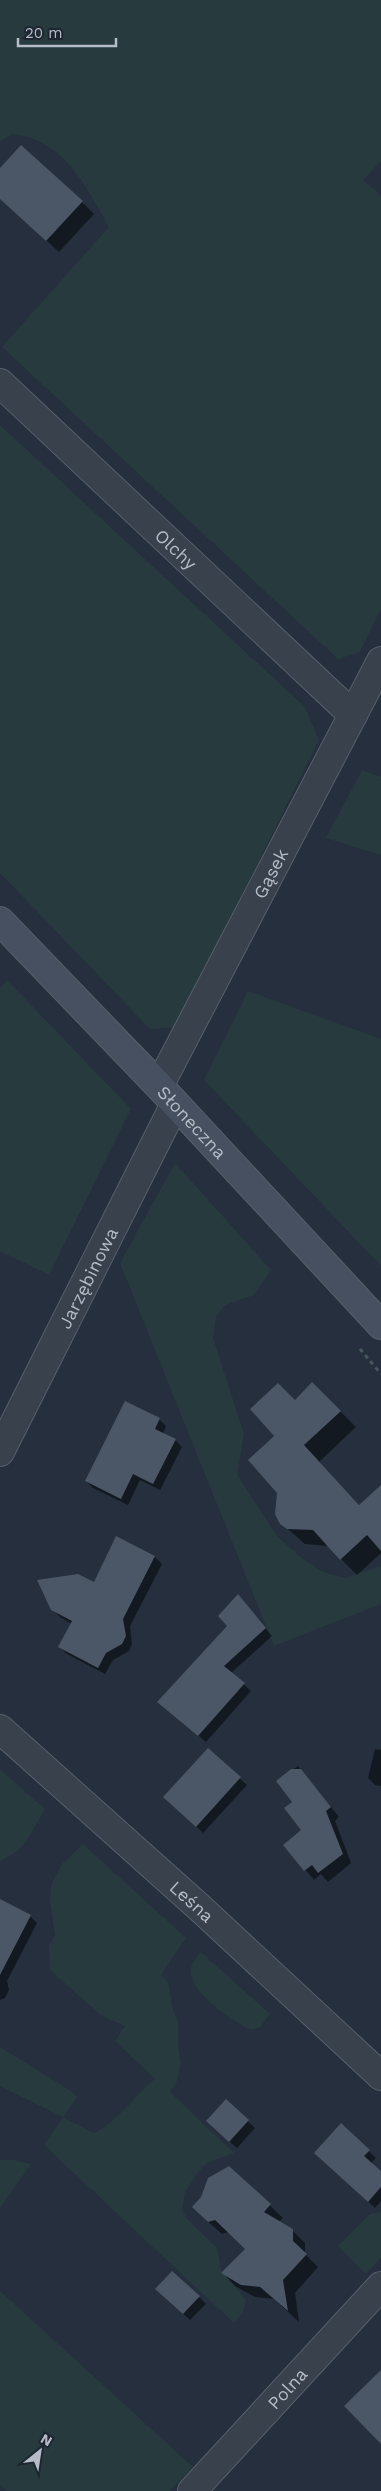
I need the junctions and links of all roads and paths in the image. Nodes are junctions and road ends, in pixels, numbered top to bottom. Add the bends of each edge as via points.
1 (0, 383) edge
2 (381, 660) edge
3 (352, 715) junction
4 (0, 921) edge
5 (167, 1095) junction
6 (381, 1325) edge
7 (0, 1452) edge
8 (0, 1729) edge
9 (381, 2076) edge
10 (381, 2286) edge
11 (192, 2491) edge

1 - 3 street, Olchy
2 - 3 street, Gąsek
3 - 5 street, Gąsek
4 - 5 main road, Słoneczna
5 - 6 main road, Słoneczna
5 - 7 street, Jarzębinowa
8 - 9 street, Leśna
10 - 11 street, Polna

